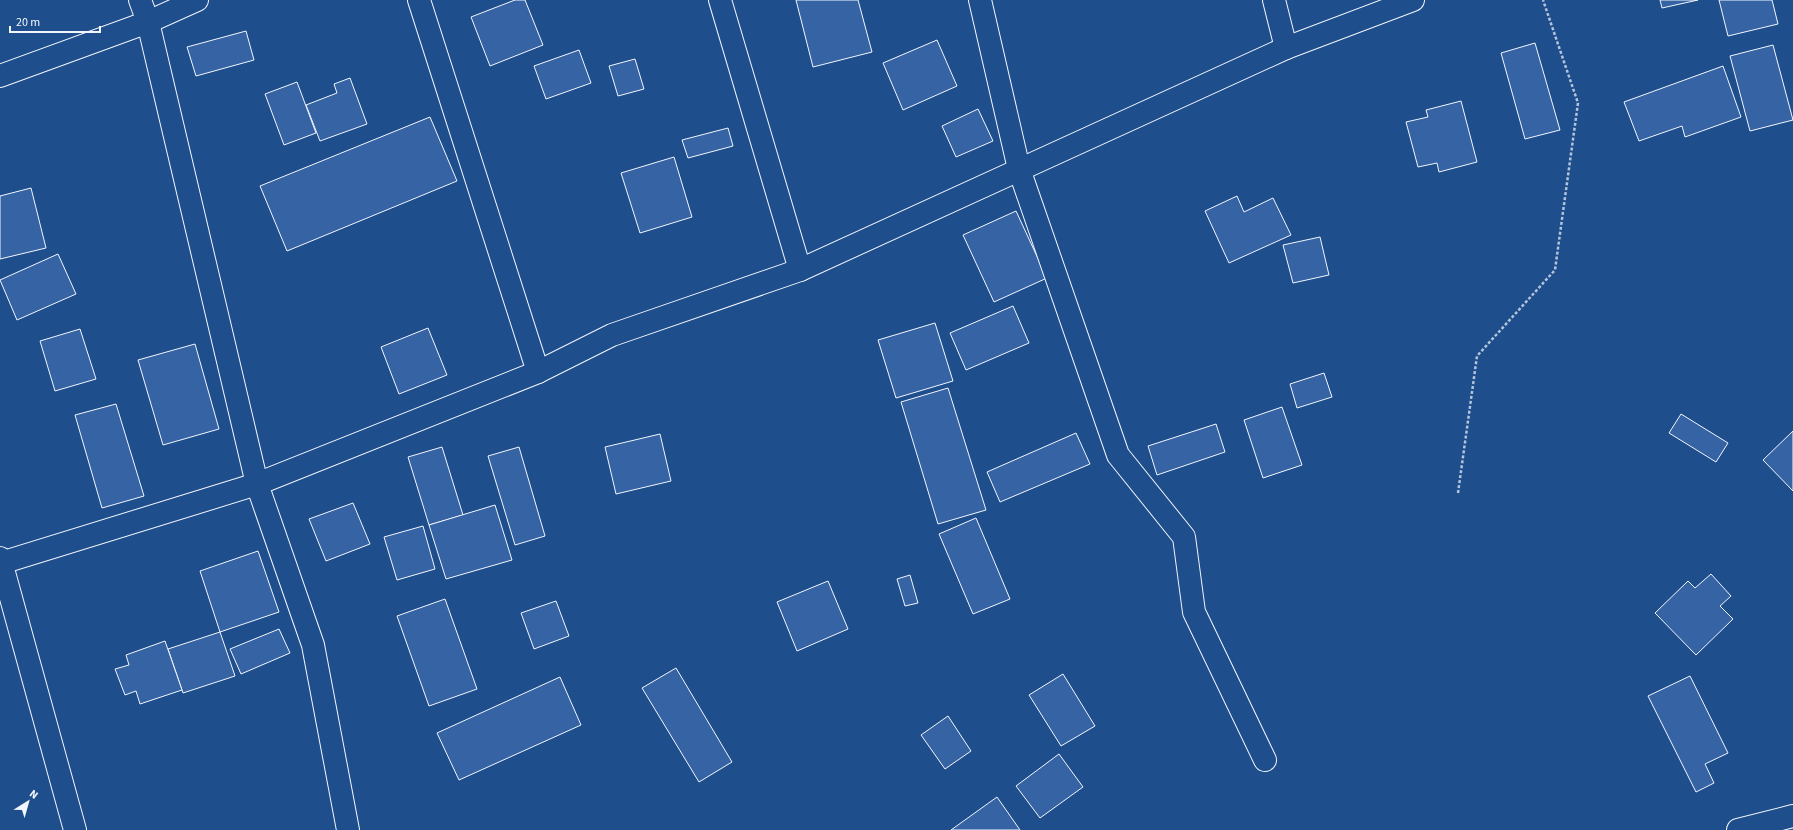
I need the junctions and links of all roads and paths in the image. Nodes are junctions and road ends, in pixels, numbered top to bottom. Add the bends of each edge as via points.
1 (140, 0) edge
2 (197, 0) edge
3 (419, 0) edge
4 (720, 0) edge
5 (980, 0) edge
6 (1274, 0) edge
7 (1413, 0) edge
8 (1543, 0) edge
9 (148, 22) junction
10 (1286, 48) junction
11 (0, 76) edge
12 (1019, 169) junction
13 (800, 270) junction
14 (538, 372) junction
15 (257, 484) junction
16 (1458, 493) dead end
17 (1, 560) edge
18 (1265, 760) dead end
19 (1793, 816) edge
20 (75, 830) edge
21 (348, 830) edge
22 (1738, 830) edge

1 - 9 street
2 - 9 street
3 - 14 street
4 - 13 street
5 - 12 street
6 - 10 street
7 - 10 street
8 - 16 path via 1578,103 1556,270 1477,356
9 - 11 street
9 - 15 street
10 - 12 street
12 - 13 street
12 - 18 street via 1118,455 1184,537 1194,612
13 - 14 street via 612,335
14 - 15 street
15 - 17 street
15 - 21 street via 313,645
17 - 20 street
19 - 22 street

